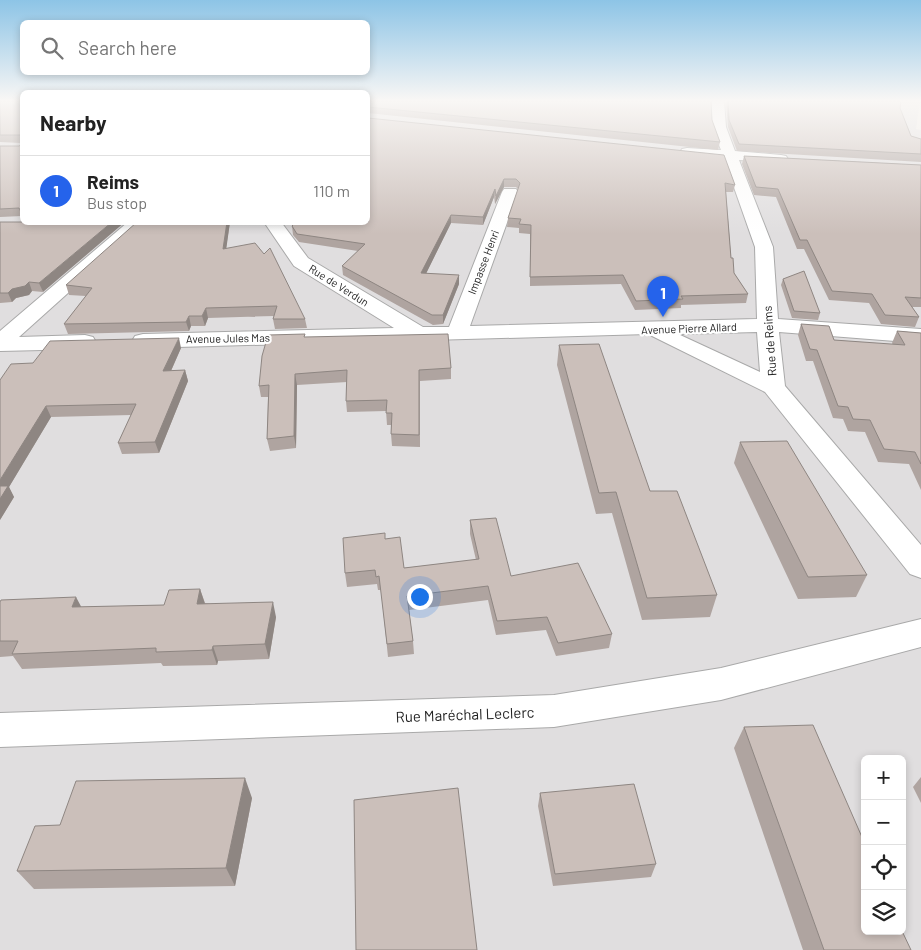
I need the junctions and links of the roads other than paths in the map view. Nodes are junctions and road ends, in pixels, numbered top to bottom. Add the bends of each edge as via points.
1 (727, 145) edge
2 (670, 150) edge
3 (732, 157) junction
4 (796, 160) edge
5 (510, 192) edge
6 (136, 225) edge
7 (274, 225) edge
8 (768, 325) junction
9 (651, 329) junction
10 (457, 332) junction
11 (419, 334) junction
12 (921, 336) edge
13 (0, 343) edge
14 (773, 387) junction
15 (921, 566) edge
16 (921, 634) edge
17 (0, 730) edge

1 - 3 street, Rue de Reims
2 - 3 street
3 - 4 street
3 - 8 street, Rue de Reims via 764,247
5 - 10 street, Impasse Henri
6 - 13 street
7 - 11 street, Rue de Verdun via 301,262
8 - 9 street, Avenue Pierre Allard
8 - 12 street, Avenue Pierre Allard
8 - 14 street, Rue de Reims
9 - 10 street, Avenue Pierre Allard
9 - 14 street
10 - 11 street, Avenue Jules Mas
11 - 13 street, Avenue Jules Mas
14 - 15 street, Rue de Reims
16 - 17 street, Rue Maréchal Leclerc via 721,684 554,711

